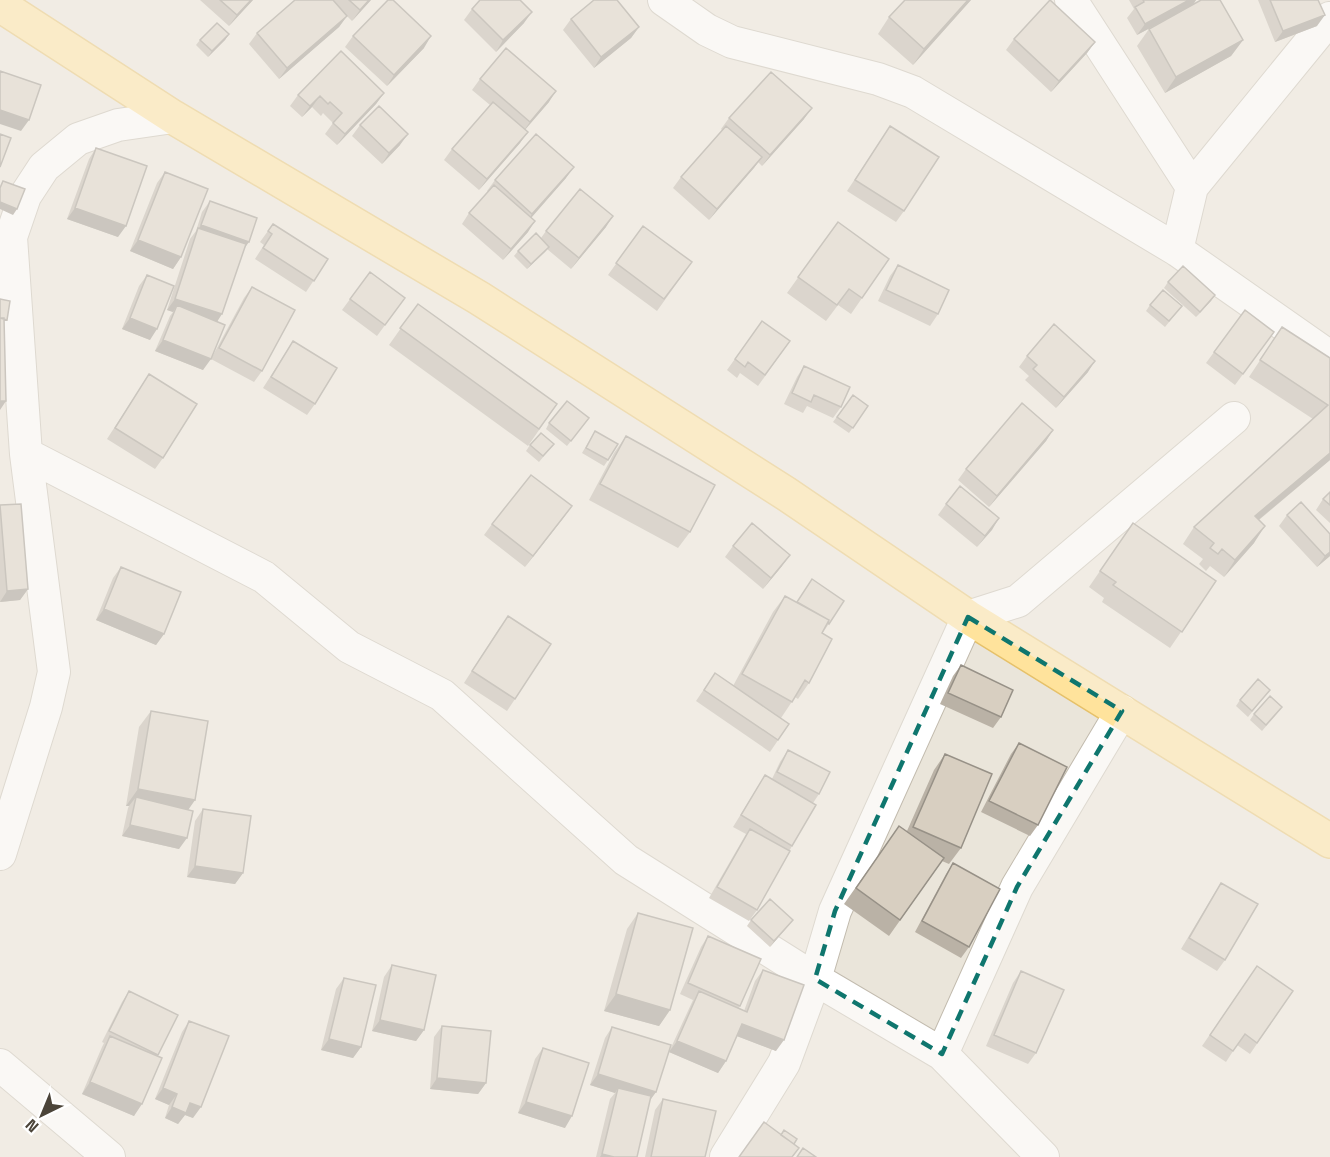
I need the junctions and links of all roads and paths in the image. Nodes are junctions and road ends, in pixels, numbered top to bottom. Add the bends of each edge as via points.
1 (664, 0) edge
2 (1071, 0) edge
3 (0, 5) edge
4 (1330, 18) edge
5 (173, 117) junction
6 (1192, 187) junction
7 (1177, 250) junction
8 (1330, 357) edge
9 (1234, 418) dead end
10 (26, 454) junction
11 (968, 617) junction
12 (1122, 711) junction
13 (1330, 841) edge
14 (0, 854) edge
15 (815, 980) junction
16 (942, 1054) junction
17 (0, 1065) edge
18 (109, 1157) edge
19 (726, 1157) edge
20 (1043, 1157) edge

1 - 7 street via 732,42 878,78 913,92
2 - 6 street
3 - 5 main road
4 - 6 street
5 - 10 street via 118,125 78,139 44,167 25,196 11,237
5 - 11 main road via 489,304 785,493
6 - 7 street
7 - 8 street
9 - 11 street via 1018,602
10 - 14 street via 54,672
10 - 15 street via 264,577 349,646 442,695 626,860
11 - 12 main road
11 - 15 street via 835,911
12 - 13 main road
12 - 16 street via 1017,887
15 - 16 street
15 - 19 street via 784,1063
16 - 20 street
17 - 18 street

